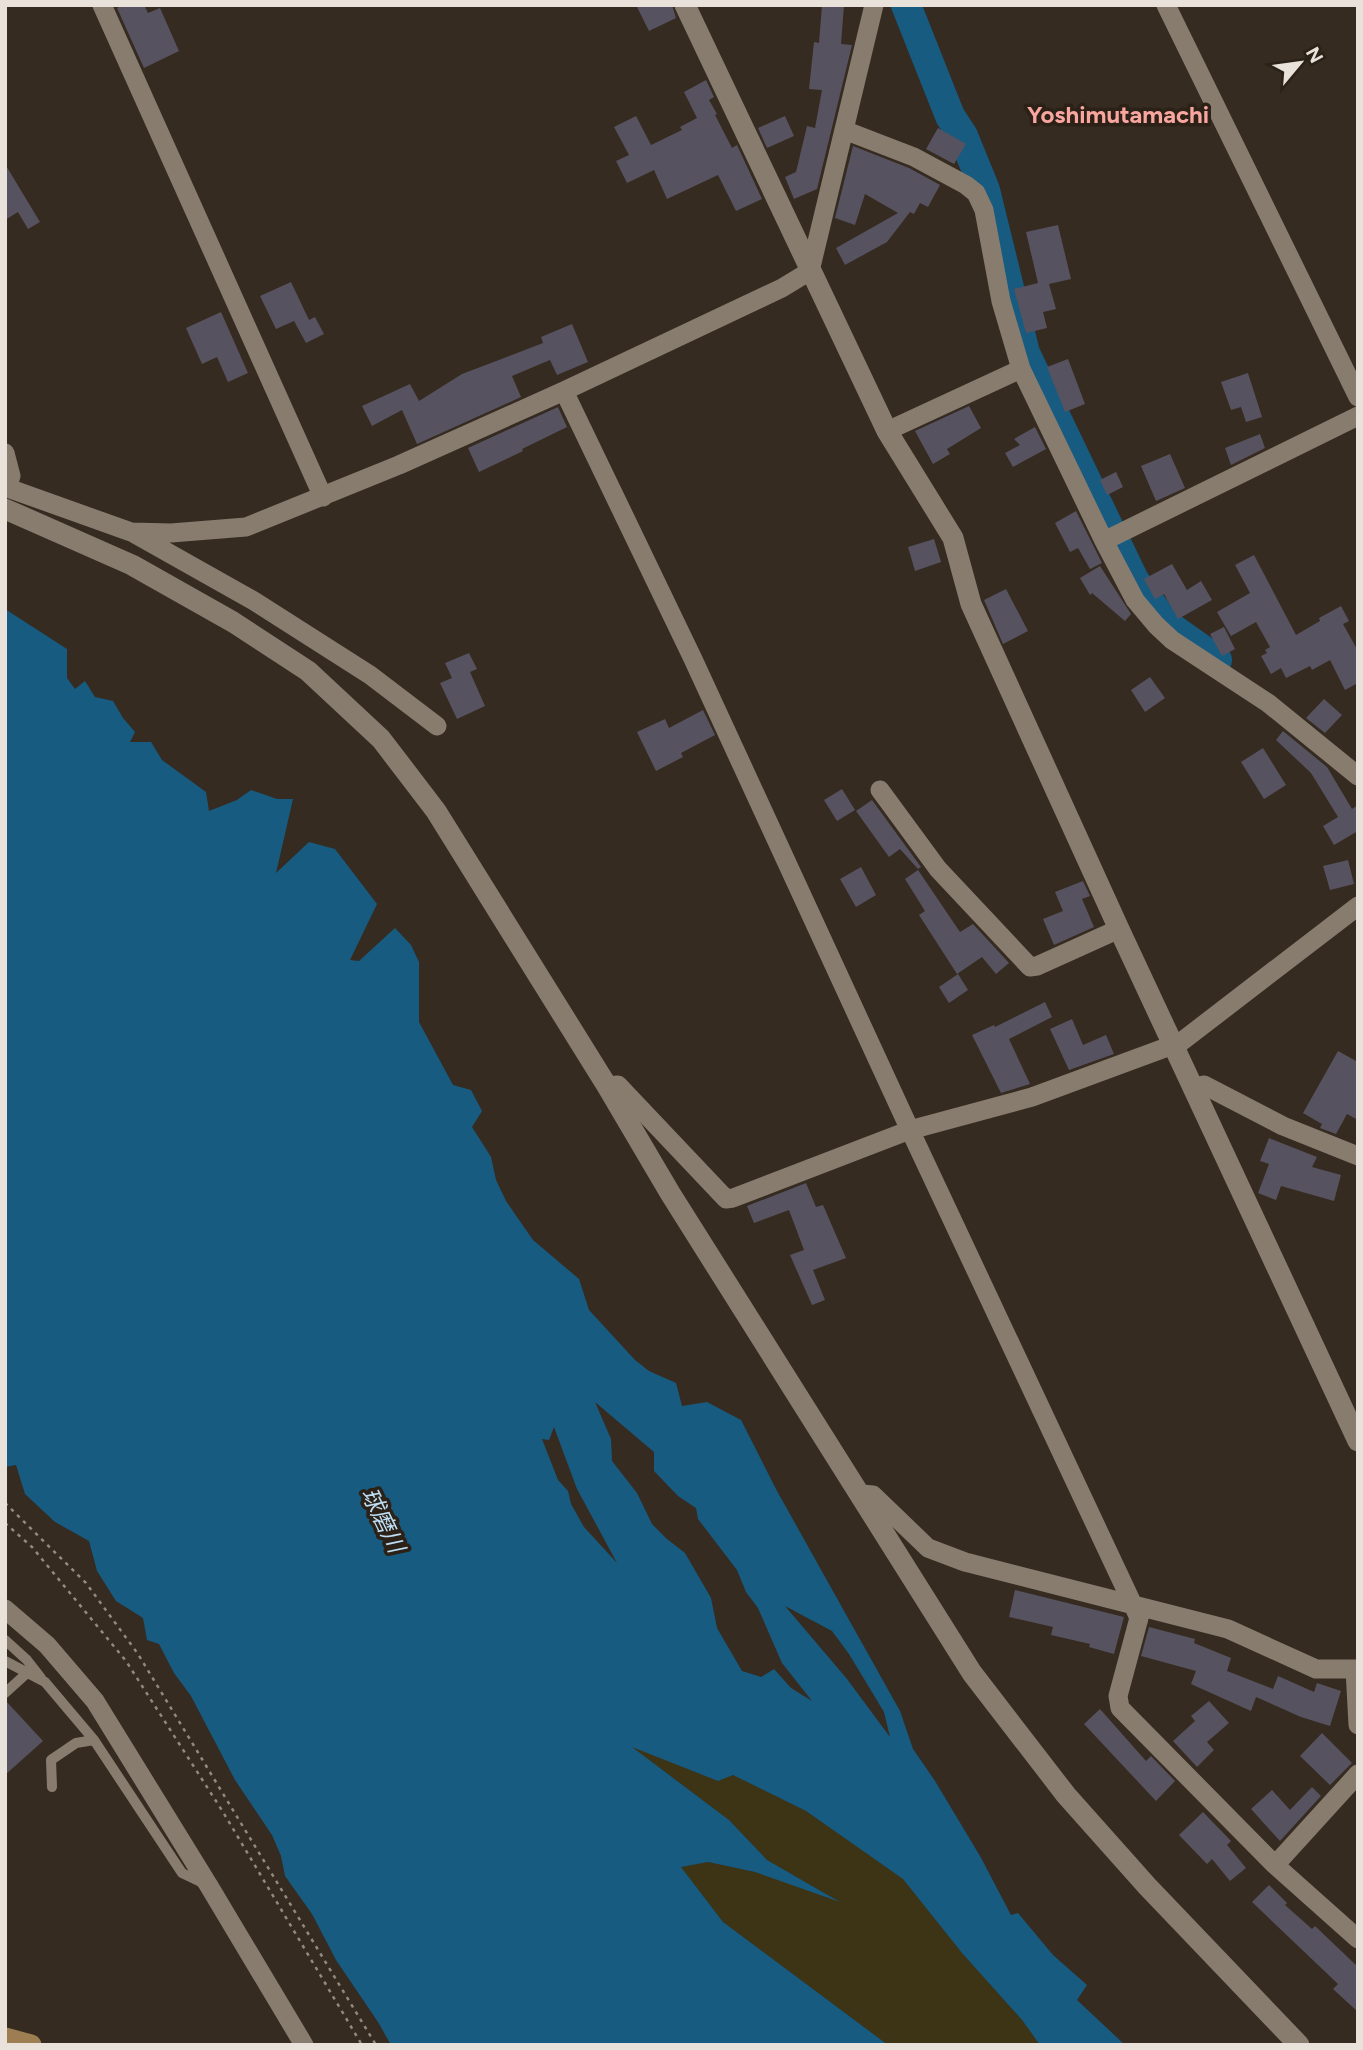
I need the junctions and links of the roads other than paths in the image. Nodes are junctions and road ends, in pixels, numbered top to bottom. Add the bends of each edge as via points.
1 (102, 5) edge
2 (685, 5) edge
3 (874, 5) edge
4 (1166, 5) edge
5 (844, 130) junction
6 (810, 271) junction
7 (1021, 369) junction
8 (564, 391) junction
9 (1358, 397) edge
10 (1358, 416) edge
11 (887, 431) junction
12 (5, 453) edge
13 (6, 487) edge
14 (323, 497) junction
15 (5, 509) edge
16 (131, 532) junction
17 (1104, 541) junction
18 (437, 726) dead end
19 (1358, 776) edge
20 (880, 790) dead end
21 (1358, 906) edge
22 (1119, 929) junction
23 (1173, 1044) junction
24 (607, 1086) junction
25 (1193, 1088) junction
26 (910, 1130) junction
27 (1358, 1156) edge
28 (1358, 1441) edge
29 (862, 1494) junction
30 (1134, 1607) junction
31 (5, 1609) edge
32 (5, 1640) edge
33 (5, 1661) edge
34 (1356, 1669) edge
35 (27, 1672) junction
36 (45, 1682) junction
37 (5, 1693) edge
38 (1358, 1725) edge
39 (94, 1740) junction
40 (1358, 1774) edge
41 (52, 1787) dead end
42 (1275, 1865) junction
43 (209, 1886) junction
44 (1358, 1939) edge
45 (5, 2038) edge
46 (31, 2045) edge
47 (304, 2045) edge
48 (1299, 2045) edge

1 - 14 street
2 - 6 street
3 - 5 street
4 - 9 street
5 - 6 street
5 - 7 street via 914,157 976,193 984,210 1001,301
6 - 8 street
6 - 11 street
7 - 11 street
7 - 17 street
8 - 14 street
8 - 26 street
10 - 17 street
11 - 22 street via 953,538 971,604
12 - 13 street via 11,476
13 - 16 street
14 - 16 street via 246,527
15 - 24 street via 132,565 233,622 307,671 381,739 436,811
16 - 18 street via 254,601
17 - 19 street via 1135,600 1172,640 1268,704
20 - 22 street via 938,869 1030,967
21 - 23 street
22 - 23 street
23 - 25 street
23 - 26 street via 1032,1097
24 - 26 street via 618,1085 726,1199
24 - 29 street
25 - 27 street via 1203,1085 1283,1126
25 - 28 street
26 - 30 street
29 - 30 street via 873,1494 928,1548
29 - 48 street via 972,1672 1066,1795
30 - 34 street via 1228,1629 1316,1669
30 - 42 street via 1139,1618 1118,1696 1120,1708
31 - 43 street via 47,1645 95,1701
32 - 36 lane
33 - 35 lane
34 - 38 street
35 - 36 lane
35 - 37 lane
36 - 39 lane
39 - 41 lane via 76,1743 51,1760
39 - 43 lane via 182,1873
40 - 42 street
42 - 44 street
43 - 47 street
45 - 46 main road

